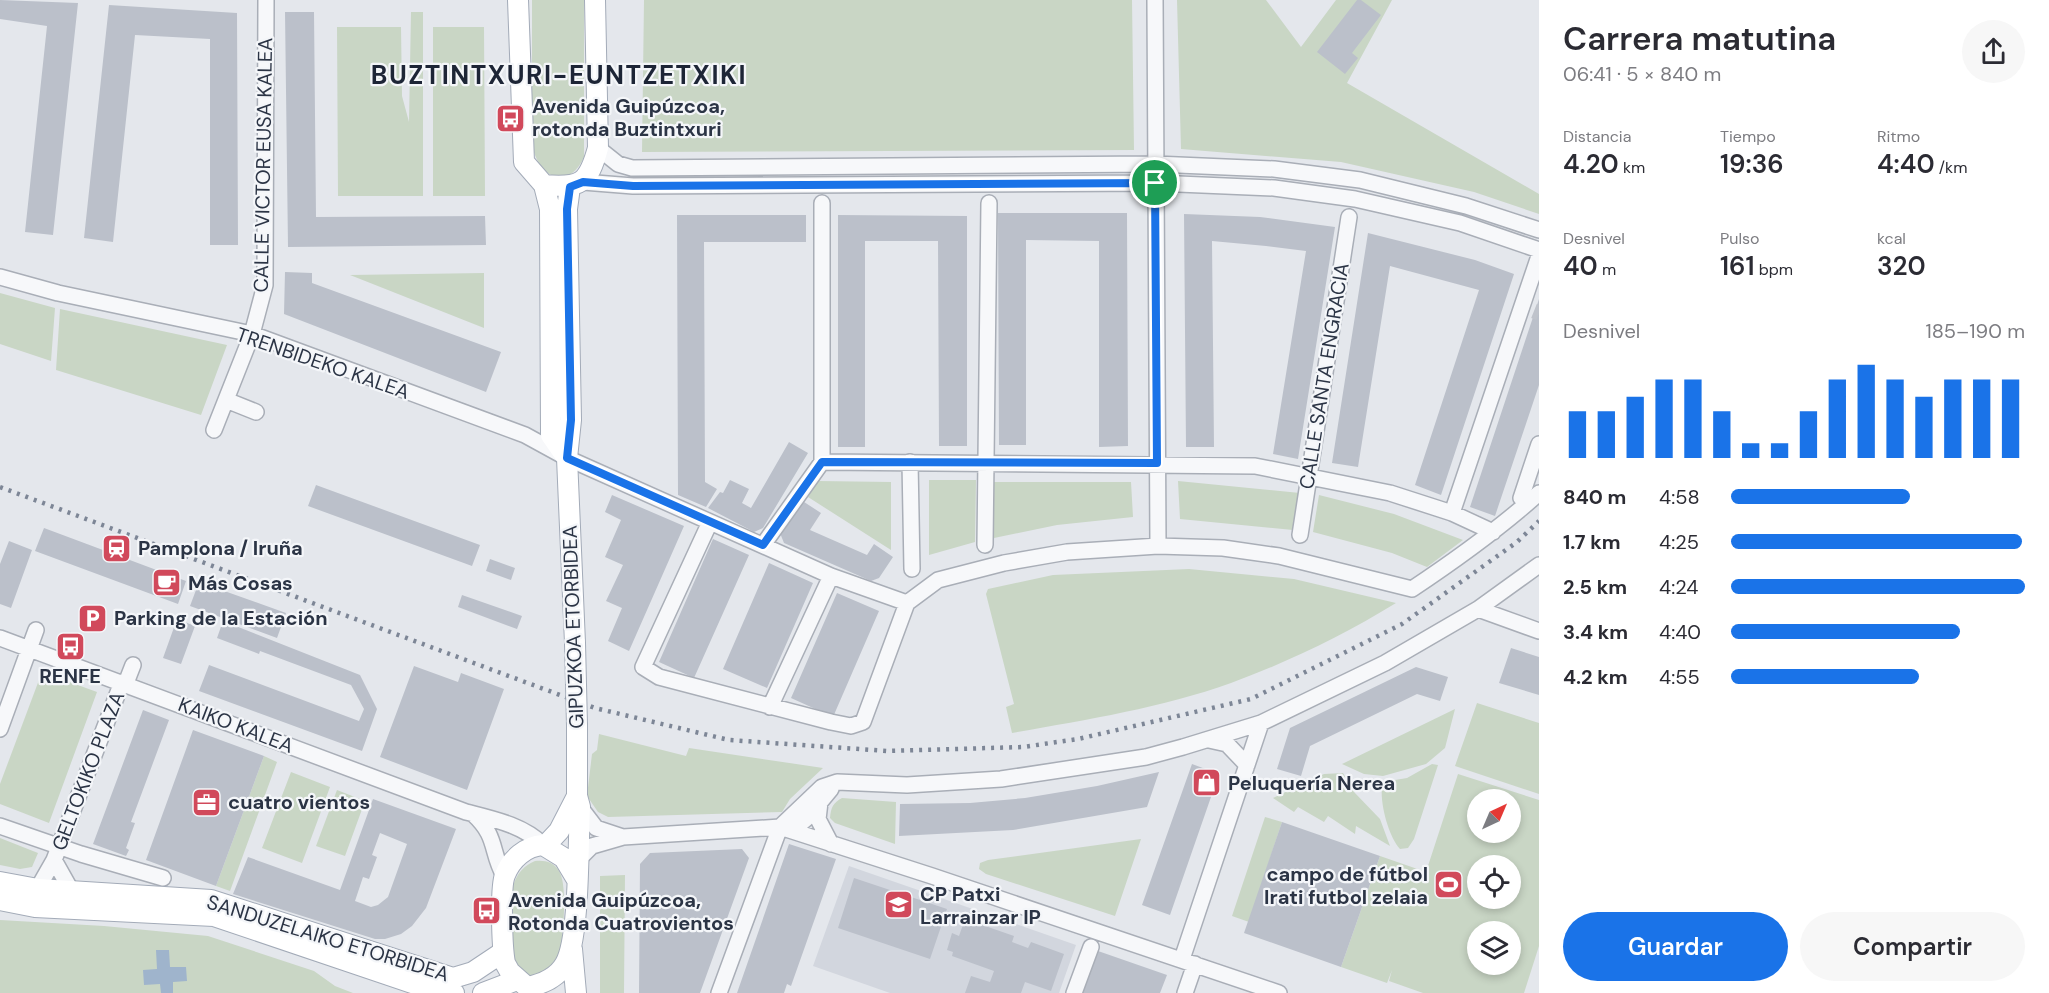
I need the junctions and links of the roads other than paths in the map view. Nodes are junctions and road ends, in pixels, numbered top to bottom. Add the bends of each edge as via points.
1 (266, 0) edge
2 (518, 0) edge
3 (595, 0) edge
4 (1155, 0) edge
5 (598, 148) junction
6 (1155, 164) junction
7 (1155, 183) junction
8 (544, 185) junction
9 (576, 185) junction
10 (989, 202) dead end
11 (822, 203) dead end
12 (1349, 217) dead end
13 (1539, 230) edge
14 (1539, 250) edge
15 (1539, 256) edge
16 (0, 277) edge
17 (252, 334) junction
18 (226, 400) junction
19 (256, 412) dead end
20 (214, 430) dead end
21 (1539, 444) edge
22 (567, 458) junction
23 (822, 462) junction
24 (910, 462) junction
25 (985, 463) junction
26 (1157, 463) junction
27 (1309, 475) junction
28 (1539, 493) edge
29 (1521, 498) dead end
30 (1452, 513) junction
31 (710, 522) junction
32 (1493, 532) junction
33 (1299, 535) dead end
34 (763, 545) junction
35 (985, 545) dead end
36 (1158, 546) junction
37 (1539, 564) edge
38 (912, 568) dead end
39 (831, 576) junction
40 (907, 603) junction
41 (1478, 609) junction
42 (36, 630) dead end
43 (1539, 631) edge
44 (0, 638) edge
45 (30, 648) junction
46 (133, 665) dead end
47 (124, 683) junction
48 (770, 707) junction
49 (1261, 723) junction
50 (0, 729) edge
51 (1208, 740) junction
52 (1247, 765) junction
53 (837, 782) junction
54 (820, 801) junction
55 (579, 802) junction
56 (473, 814) junction
57 (0, 826) edge
58 (786, 829) junction
59 (623, 837) junction
60 (831, 844) junction
61 (544, 845) junction
62 (57, 853) junction
63 (577, 870) junction
64 (504, 876) junction
65 (164, 878) dead end
66 (0, 882) edge
67 (72, 892) junction
68 (33, 898) junction
69 (0, 900) edge
70 (1091, 947) dead end
71 (572, 949) junction
72 (503, 952) junction
73 (1188, 962) junction
74 (526, 987) edge
75 (435, 991) edge
76 (454, 993) edge
77 (483, 993) edge
78 (576, 993) edge
79 (720, 993) edge
80 (1074, 993) edge
81 (1185, 993) edge
82 (1279, 993) edge

1 - 17 street, CALLE VICTOR EUSA KALEA via 265,285
2 - 8 main road via 524,162
3 - 5 main road
4 - 6 street
5 - 6 street via 618,164 632,168
5 - 9 main road via 593,166
6 - 7 street
6 - 13 street via 1274,169 1360,180 1466,206
7 - 9 street
7 - 14 street via 1274,188 1355,199 1460,223
7 - 26 street
8 - 9 main road
8 - 22 main road via 550,209 551,435
9 - 22 main road, GIPUZKOA ETORBIDEA via 567,209 571,420
10 - 25 street
11 - 23 street
12 - 27 street, CALLE SANTA ENGRACIA
15 - 30 street via 1528,309
16 - 17 street, TRENBIDEKO KALEA
17 - 18 street, CALLE VICTOR EUSA KALEA
17 - 22 street, TRENBIDEKO KALEA via 525,435
18 - 19 street
18 - 20 street, CALLE VICTOR EUSA KALEA
21 - 29 street
22 - 31 street, TRENBIDEKO KALEA
22 - 55 main road, GIPUZKOA ETORBIDEA, bridge
23 - 24 street
23 - 34 street
24 - 25 street
24 - 38 street
25 - 26 street
25 - 35 street
26 - 27 street via 1256,466
26 - 36 street
27 - 30 street
27 - 33 street, CALLE SANTA ENGRACIA
28 - 32 street
30 - 32 street
31 - 34 street, TRENBIDEKO KALEA
31 - 48 street via 644,667 659,677
32 - 36 street via 1412,589 1280,556 1223,548
34 - 39 street, TRENBIDEKO KALEA
36 - 40 street via 1067,552 1004,563 939,580
37 - 41 street
39 - 40 street, TRENBIDEKO KALEA
39 - 48 street
40 - 48 street via 863,722 851,726
41 - 43 street
41 - 49 street via 1385,663
42 - 45 street
44 - 45 street, KAIKO KALEA
45 - 47 street, KAIKO KALEA
45 - 50 street
46 - 47 street, GELTOKIKO PLAZA
47 - 56 street, KAIKO KALEA
47 - 62 street, GELTOKIKO PLAZA
49 - 51 street
49 - 52 street
51 - 52 street via 1227,744
51 - 53 street via 1146,757 1001,779 907,785
52 - 73 street
53 - 54 street
53 - 58 street via 813,794
54 - 58 street via 807,818
54 - 60 street via 819,819
55 - 59 street via 596,828
55 - 61 main road, GIPUZKOA ETORBIDEA
55 - 63 main road, GIPUZKOA ETORBIDEA
56 - 61 street, KAIKO KALEA via 532,834
56 - 64 street via 490,834
57 - 62 street
58 - 59 street
58 - 60 street
58 - 79 street
59 - 63 street via 592,846
60 - 73 street
61 - 63 main road
61 - 64 main road via 520,854
62 - 65 street
62 - 67 street, GELTOKIKO PLAZA
62 - 68 street, GELTOKIKO PLAZA
63 - 71 main road, GIPUZKOA ETORBIDEA
64 - 72 main road
66 - 68 main road, SANDUZELAIKO ETORBIDEA
67 - 68 main road, SANDUZELAIKO ETORBIDEA
67 - 72 main road, SANDUZELAIKO ETORBIDEA via 211,900 453,978 473,972
68 - 69 main road, SANDUZELAIKO ETORBIDEA
68 - 75 main road, SANDUZELAIKO ETORBIDEA via 214,916
70 - 80 street
71 - 74 main road via 559,973 548,981
71 - 78 main road
72 - 74 main road via 510,972
73 - 81 street
73 - 82 street
74 - 77 main road
75 - 76 main road, SANDUZELAIKO ETORBIDEA

